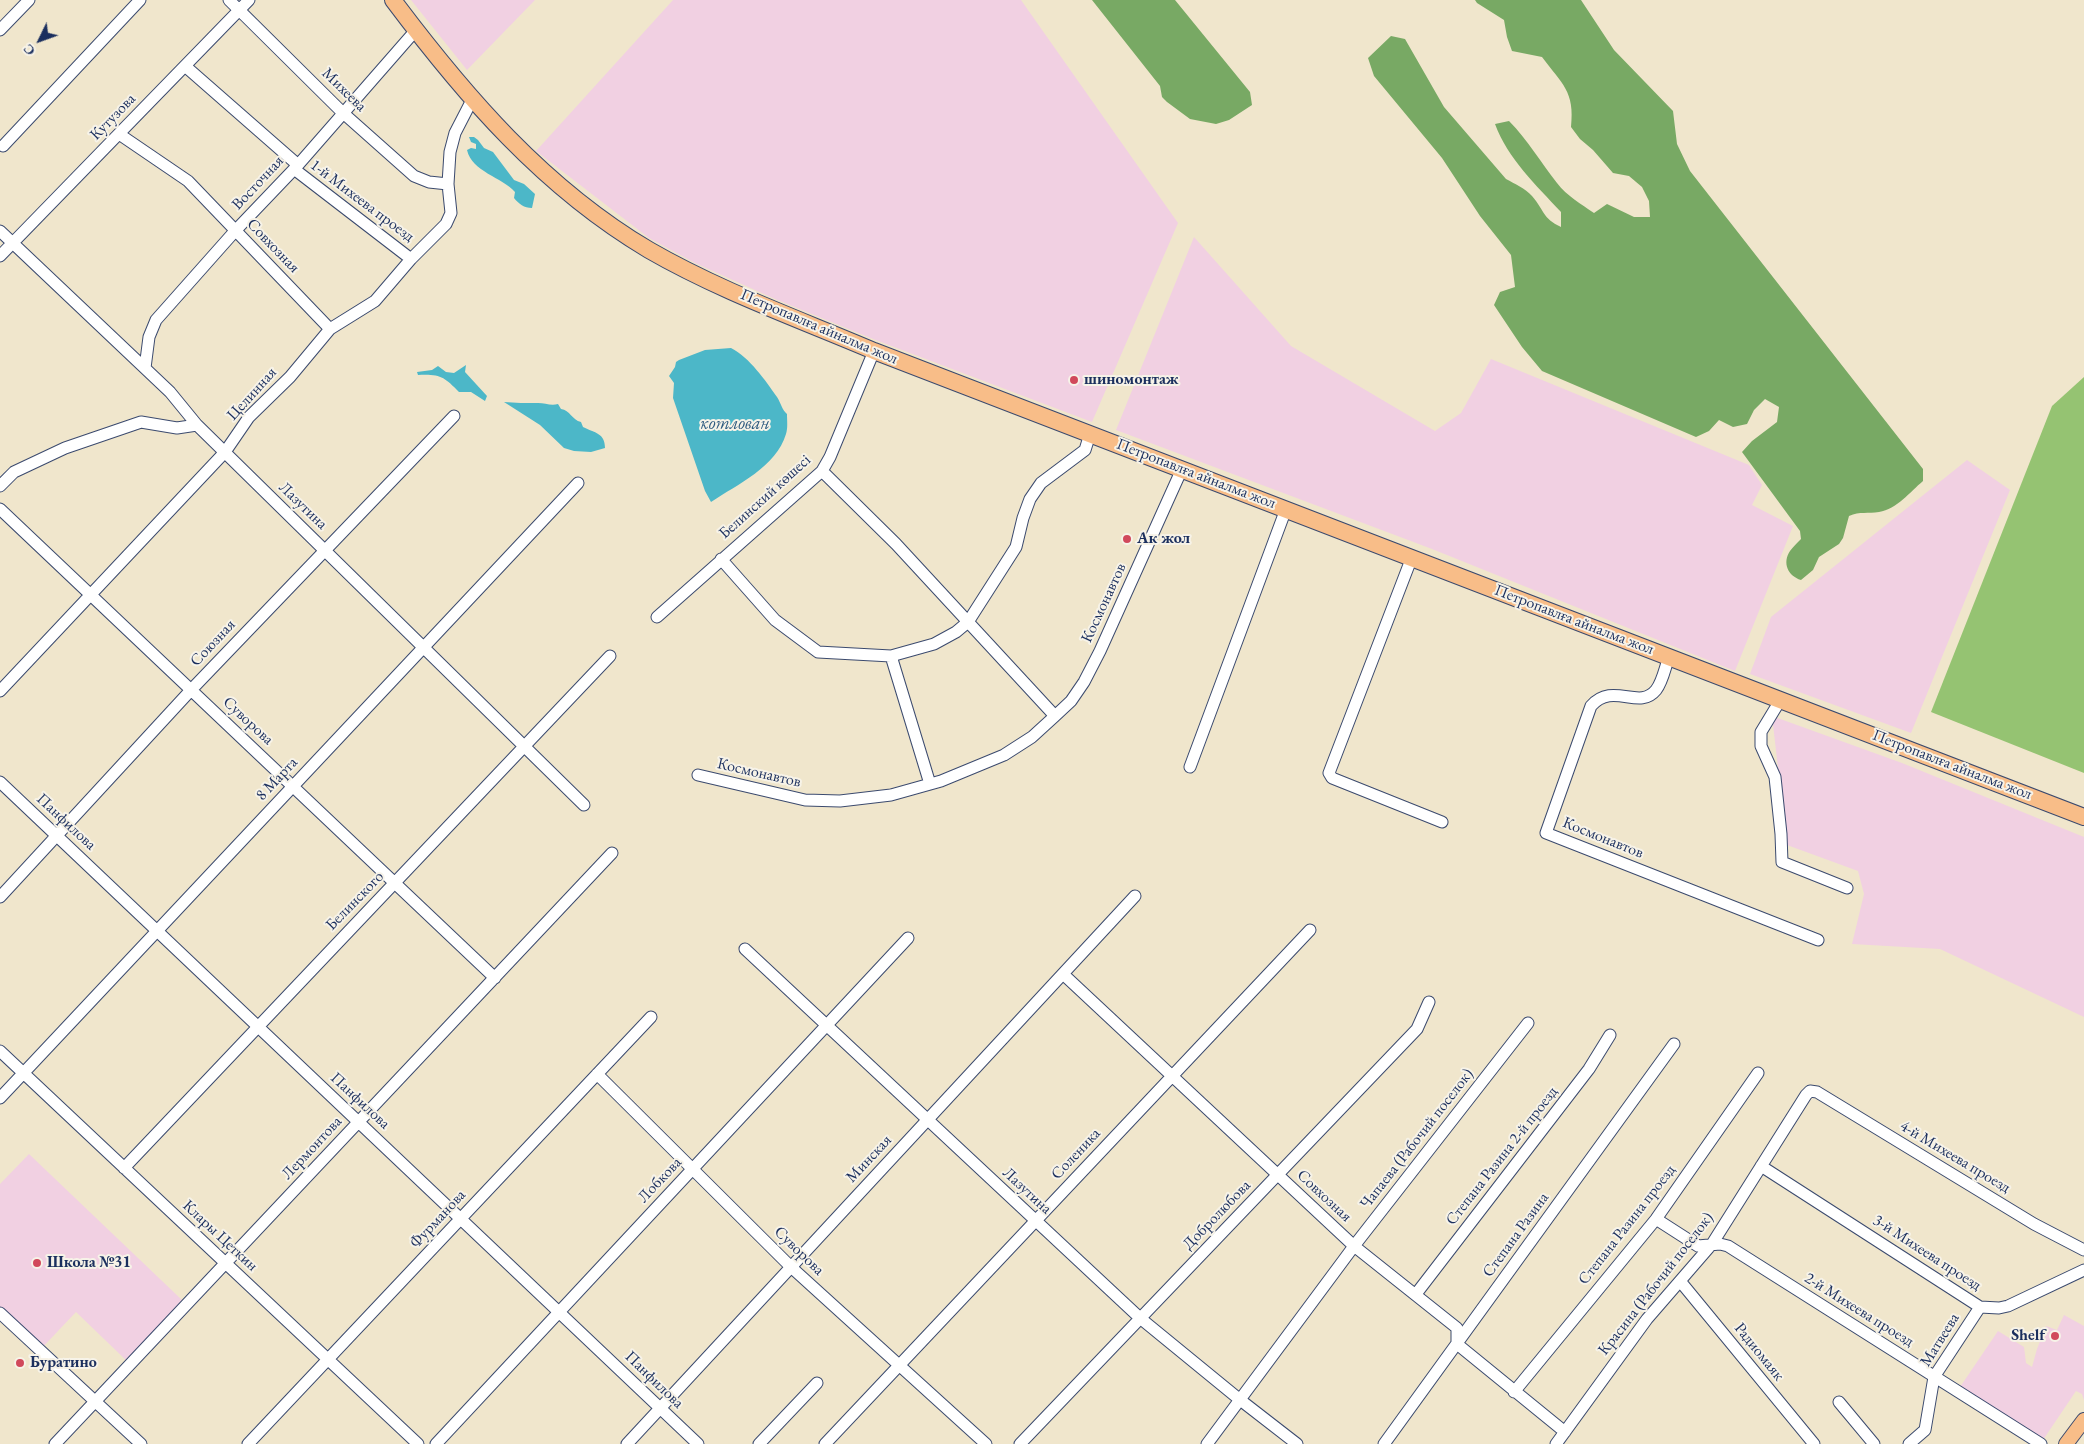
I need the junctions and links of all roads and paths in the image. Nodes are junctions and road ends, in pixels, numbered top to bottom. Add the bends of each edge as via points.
1 (29, 0) edge
2 (140, 0) edge
3 (229, 0) edge
4 (249, 0) edge
5 (393, 0) edge
6 (239, 10) junction
7 (0, 30) edge
8 (416, 30) junction
9 (185, 66) junction
10 (472, 100) junction
11 (342, 112) junction
12 (119, 134) junction
13 (3, 146) dead end
14 (296, 167) junction
15 (448, 184) junction
16 (0, 231) edge
17 (236, 231) junction
18 (12, 243) junction
19 (0, 256) edge
20 (411, 259) junction
21 (330, 329) junction
22 (874, 350) junction
23 (145, 368) junction
24 (454, 416) dead end
25 (197, 425) junction
26 (1090, 434) junction
27 (225, 452) junction
28 (1182, 469) junction
29 (822, 470) junction
30 (578, 483) dead end
31 (0, 486) edge
32 (0, 509) edge
33 (1286, 509) junction
34 (324, 550) junction
35 (1412, 557) junction
36 (721, 559) junction
37 (91, 595) junction
38 (657, 617) dead end
39 (968, 622) junction
40 (424, 647) junction
41 (610, 656) dead end
42 (891, 656) junction
43 (1669, 657) junction
44 (191, 690) junction
45 (0, 691) edge
46 (1781, 699) junction
47 (1055, 716) junction
48 (524, 746) junction
49 (1190, 767) dead end
50 (698, 775) dead end
51 (0, 782) edge
52 (930, 784) junction
53 (293, 786) junction
54 (584, 805) dead end
55 (2084, 818) edge
56 (1442, 822) dead end
57 (57, 836) junction
58 (612, 853) dead end
59 (394, 883) junction
60 (1847, 888) dead end
61 (1135, 896) dead end
62 (0, 897) edge
63 (1310, 930) dead end
64 (157, 931) junction
65 (908, 938) dead end
66 (1818, 940) dead end
67 (745, 949) dead end
68 (1063, 974) junction
69 (495, 978) junction
70 (1429, 1002) dead end
71 (651, 1017) dead end
72 (1528, 1023) dead end
73 (827, 1025) junction
74 (258, 1026) junction
75 (1610, 1035) dead end
76 (1674, 1044) dead end
77 (0, 1051) edge
78 (24, 1073) junction
79 (1758, 1073) dead end
80 (596, 1074) junction
81 (1172, 1076) junction
82 (1810, 1091) joint
83 (0, 1098) edge
84 (928, 1120) junction
85 (359, 1122) junction
86 (1761, 1166) junction
87 (124, 1168) junction
88 (692, 1169) junction
89 (1277, 1175) junction
90 (460, 1218) junction
91 (1656, 1219) junction
92 (1036, 1221) junction
93 (1712, 1244) junction
94 (1354, 1246) junction
95 (2084, 1250) edge
96 (226, 1263) junction
97 (791, 1267) junction
98 (2084, 1270) edge
99 (1680, 1281) junction
100 (1416, 1294) junction
101 (1980, 1307) junction
102 (559, 1312) junction
103 (0, 1313) edge
104 (1140, 1318) junction
105 (1457, 1344) junction
106 (328, 1360) junction
107 (899, 1365) junction
108 (1934, 1377) junction
109 (817, 1383) dead end
110 (1514, 1392) junction
111 (1239, 1399) junction
112 (95, 1402) junction
113 (1839, 1402) dead end
114 (660, 1408) junction
115 (2084, 1420) edge
116 (1565, 1432) junction
117 (55, 1444) edge
118 (140, 1444) edge
119 (248, 1444) edge
120 (418, 1444) edge
121 (436, 1444) edge
122 (627, 1444) edge
123 (698, 1444) edge
124 (760, 1444) edge
125 (825, 1444) edge
126 (986, 1444) edge
127 (1020, 1444) edge
128 (1207, 1444) edge
129 (1298, 1444) edge
130 (1384, 1444) edge
131 (1556, 1444) edge
132 (1814, 1444) edge
133 (1874, 1444) edge
134 (1909, 1444) edge
135 (2041, 1444) edge
136 (2066, 1444) edge

1 - 7 street
2 - 13 street
3 - 6 street, Михеева
4 - 6 street, Кутузова
5 - 8 highway, Петропавлға айналма жол
6 - 9 street, Кутузова
6 - 11 street, Михеева
8 - 10 highway, Петропавлға айналма жол
8 - 11 street, Восточная
9 - 12 street, Кутузова
9 - 14 street, 1-й Михеева проезд
10 - 15 street, Целинная via 455,133
10 - 22 highway, Петропавлға айналма жол via 556,183 649,250 714,282
11 - 14 street, Восточная
11 - 15 street, Михеева via 414,176
12 - 17 street, Совхозная via 188,181
12 - 18 street, Кутузова
14 - 17 street, Восточная
14 - 20 street, 1-й Михеева проезд
15 - 20 street, Целинная via 450,219
16 - 18 street, Лазутина
17 - 21 street, Совхозная
17 - 23 street, Восточная via 156,320 149,338
18 - 19 street, Кутузова
18 - 23 street, Лазутина
20 - 21 street, Целинная via 375,301
21 - 27 street, Целинная via 290,377 249,418
22 - 26 highway, Петропавлға айналма жол
22 - 29 street, Белинский көшесі
23 - 25 street, Лазутина
24 - 34 street, Союзная
25 - 27 street, Лазутина
25 - 31 street via 177,428 141,422 65,448 14,472
26 - 28 highway, Петропавлға айналма жол
26 - 39 street via 1084,450 1041,483 1030,499 1016,547
27 - 34 street, Лазутина
27 - 37 street, Целинная
28 - 33 highway, Петропавлға айналма жол
28 - 47 street, Космонавтов via 1096,659 1075,694
29 - 36 street, Белинский көшесі
29 - 39 street
30 - 40 street, 8 Марта
32 - 37 street, Суворова
33 - 35 highway, Петропавлға айналма жол
33 - 49 street
34 - 40 street, Лазутина
34 - 44 street, Союзная
35 - 43 highway, Петропавлға айналма жол
35 - 56 street via 1329,773 1332,778
36 - 38 street, Белинский көшесі
36 - 42 street via 775,620 818,652
37 - 44 street, Суворова
37 - 45 street, Целинная
39 - 42 street via 940,642
39 - 47 street
40 - 48 street, Лазутина
40 - 53 street, 8 Марта
41 - 48 street, Белинского
42 - 52 street
43 - 46 highway, Петропавлға айналма жол
43 - 66 street, Космонавтов via 1659,685 1648,697 1642,699 1613,694 1600,698 1591,706 1546,832
44 - 53 street, Суворова
44 - 57 street, Союзная
46 - 55 highway, Петропавлға айналма жол
46 - 60 street via 1760,732 1761,746 1775,777 1782,862
47 - 52 street, Космонавтов via 1032,737 1004,755
48 - 54 street, Лазутина
48 - 59 street, Белинского
50 - 52 street, Космонавтов via 805,800 840,801 891,796
51 - 57 street, Панфилова
53 - 59 street, Суворова
53 - 64 street, 8 Марта
57 - 62 street, Союзная
57 - 64 street, Панфилова
58 - 69 street, Лермонтова
59 - 69 street, Суворова
59 - 74 street, Белинского
61 - 68 street, Минская
63 - 81 street, Соленика
64 - 74 street, Панфилова
64 - 78 street, 8 Марта
65 - 73 street, Лобкова
67 - 73 street, Лазутина
68 - 81 street, Совхозная
68 - 84 street, Минская
69 - 85 street, Лермонтова
70 - 89 street, Добролюбова via 1417,1029
71 - 80 street, Фурманова
72 - 94 street, Чапаева (Рабочий поселок)
73 - 84 street, Лазутина
73 - 88 street, Лобкова
74 - 85 street, Панфилова
74 - 87 street, Белинского
75 - 100 street, Степана Разина 2-й проезд via 1589,1069
76 - 105 street, Степана Разина
77 - 78 street, Клары Цеткин
78 - 83 street, 8 Марта
78 - 87 street, Клары Цеткин
79 - 91 street, Степана Разина проезд
80 - 88 street, Суворова
80 - 90 street, Фурманова
81 - 89 street, Совхозная
81 - 92 street, Соленика
82 - 86 street, Красина (Рабочий поселок)
82 - 95 street, 4-й Михеева проезд via 2034,1224
84 - 92 street, Лазутина
84 - 97 street, Минская
85 - 90 street, Панфилова
85 - 96 street, Лермонтова
86 - 93 street, Красина (Рабочий поселок)
86 - 101 street, 3-й Михеева проезд
87 - 96 street, Клары Цеткин
88 - 97 street, Суворова
88 - 102 street, Лобкова
89 - 94 street, Совхозная
89 - 104 street, Добролюбова
90 - 102 street, Панфилова
90 - 106 street, Фурманова
91 - 93 street, 2-й Михеева проезд via 1698,1246
91 - 110 street, Степана Разина проезд
92 - 104 street, Лазутина
92 - 107 street, Соленика
93 - 99 street, Красина (Рабочий поселок)
93 - 108 street, 2-й Михеева проезд via 1728,1246
94 - 100 street, Совхозная
94 - 111 street, Чапаева (Рабочий поселок)
96 - 106 street, Клары Цеткин
96 - 112 street, Лермонтова
97 - 107 street, Суворова
97 - 114 street, Минская
98 - 101 street, 3-й Михеева проезд via 2008,1306
99 - 116 street, Красина (Рабочий поселок) via 1647,1319
99 - 132 street, Радиомаяк
100 - 105 street, Совхозная via 1457,1328
101 - 108 street, Матвеева
102 - 114 street, Панфилова
102 - 121 street, Лобкова
103 - 112 street
104 - 111 street, Лазутина
104 - 127 street, Добролюбова
105 - 110 street
105 - 130 street, Степана Разина
106 - 119 street, Фурманова
106 - 120 street, Клары Цеткин
107 - 125 street, Соленика
107 - 126 street, Суворова
108 - 134 street, Матвеева via 1925,1430
108 - 135 street, 2-й Михеева проезд
109 - 124 street
110 - 116 street
111 - 128 street, Чапаева (Рабочий поселок)
111 - 129 street, Лазутина
112 - 117 street, Лермонтова
112 - 118 street
113 - 133 street
114 - 122 street, Минская
114 - 123 street, Панфилова
115 - 136 main road
116 - 131 street, Красина (Рабочий поселок)

